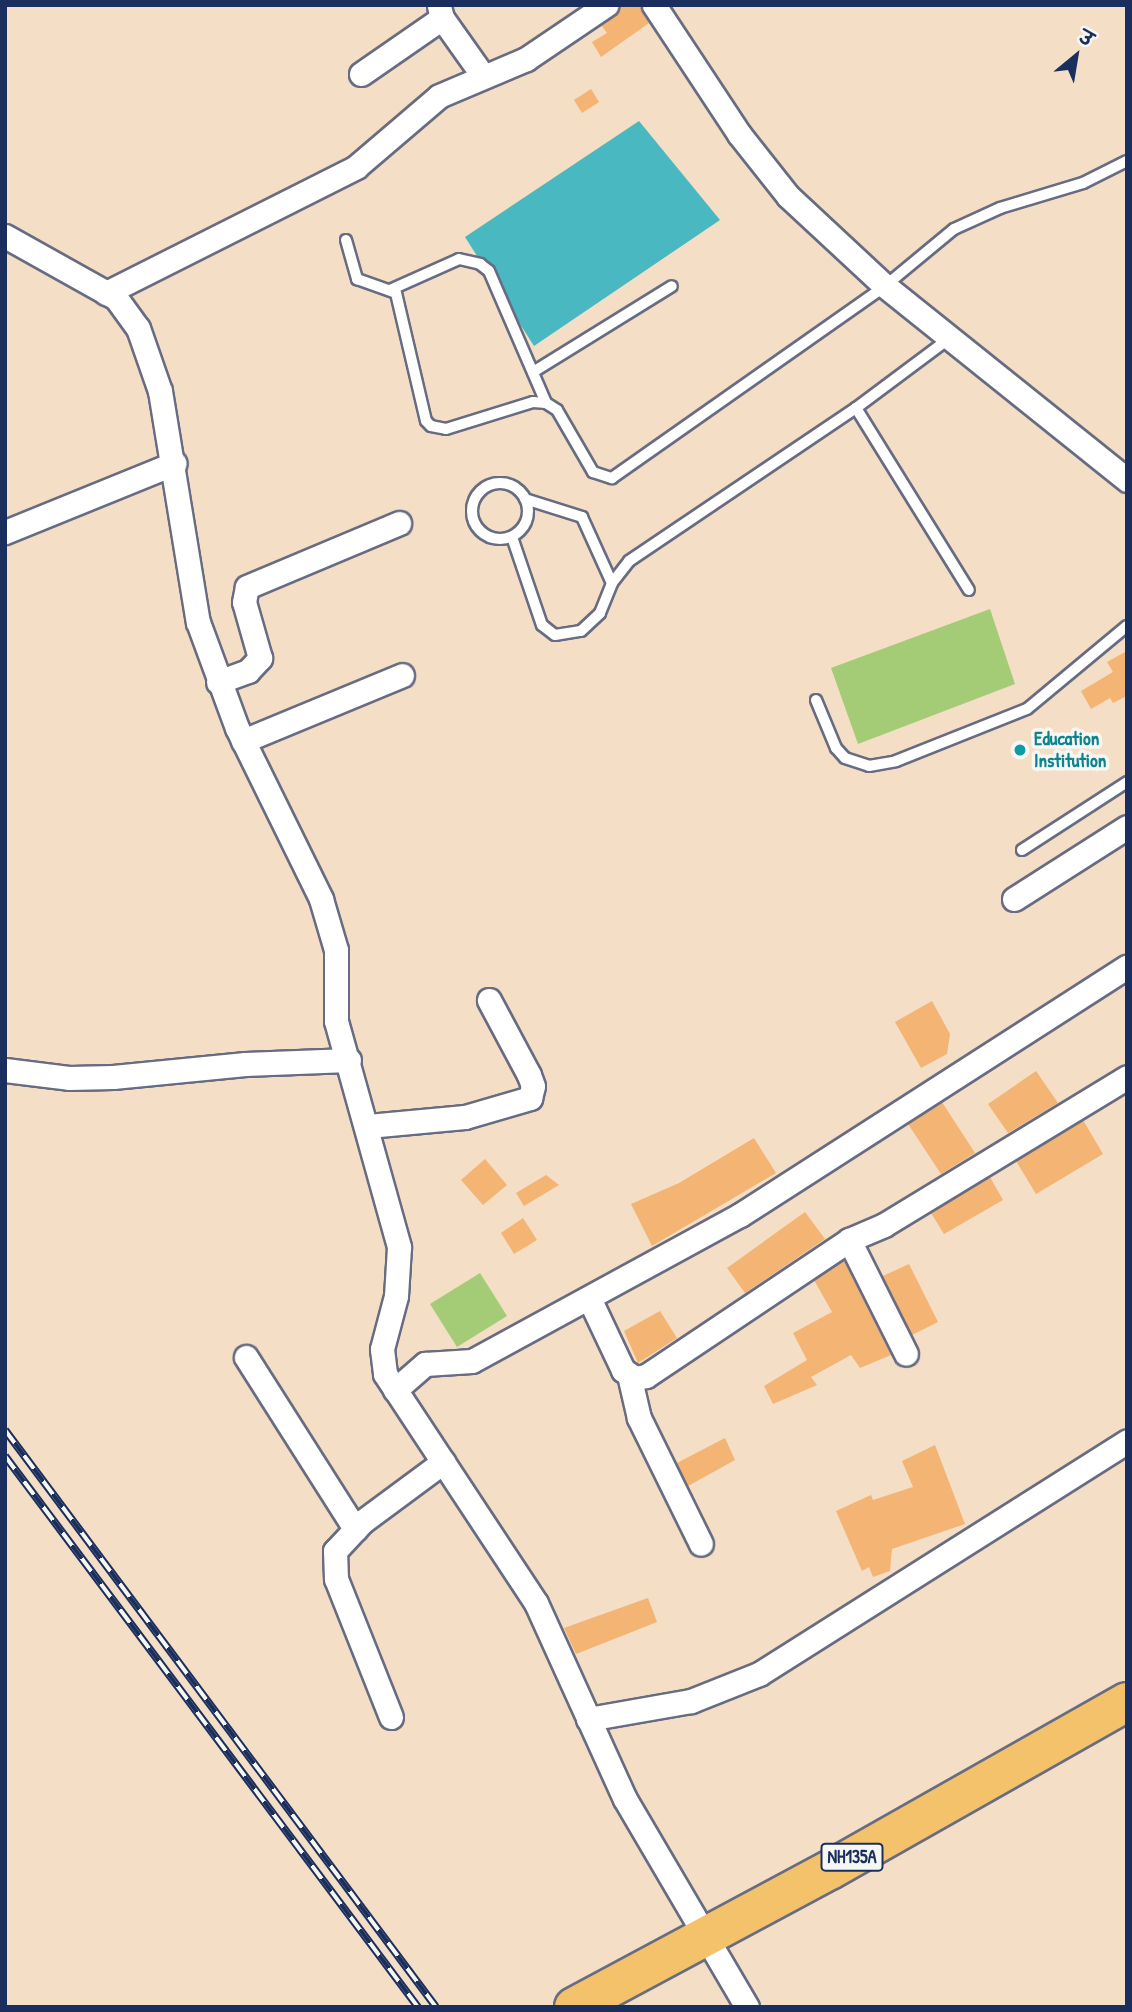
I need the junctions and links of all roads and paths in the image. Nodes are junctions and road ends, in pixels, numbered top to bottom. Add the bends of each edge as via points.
1 (606, 5) edge
2 (654, 5) edge
3 (440, 12) edge
4 (360, 74) dead end
5 (484, 76) junction
6 (1127, 162) edge
7 (5, 236) edge
8 (346, 240) dead end
9 (671, 286) dead end
10 (885, 286) junction
11 (392, 289) junction
12 (106, 292) junction
13 (950, 338) junction
14 (533, 372) junction
15 (546, 403) junction
16 (856, 408) junction
17 (175, 463) junction
18 (1127, 480) edge
19 (525, 499) junction
20 (399, 523) dead end
21 (5, 532) edge
22 (512, 537) junction
23 (612, 583) junction
24 (970, 590) dead end
25 (1127, 626) edge
26 (402, 675) dead end
27 (218, 682) junction
28 (816, 700) dead end
29 (243, 741) junction
30 (1127, 782) edge
31 (1127, 827) edge
32 (1022, 850) dead end
33 (1014, 900) dead end
34 (1127, 967) edge
35 (489, 1000) dead end
36 (349, 1060) junction
37 (5, 1070) edge
38 (1127, 1077) edge
39 (368, 1126) junction
40 (849, 1240) junction
41 (589, 1298) junction
42 (906, 1354) dead end
43 (246, 1357) dead end
44 (629, 1375) junction
45 (395, 1390) junction
46 (1127, 1441) edge
47 (443, 1462) junction
48 (355, 1529) junction
49 (702, 1544) dead end
50 (1127, 1702) edge
51 (391, 1717) dead end
52 (588, 1719) junction
53 (704, 1936) junction
54 (575, 2007) edge
55 (747, 2007) edge

1 - 5 street via 526,59
2 - 10 street via 771,176
3 - 4 street
3 - 5 street
5 - 12 street via 439,96 356,167
6 - 10 lane via 1083,183 1000,208 954,229
7 - 12 street
8 - 11 lane via 357,279
9 - 14 lane
10 - 13 street
10 - 15 lane via 612,478 593,472 557,410
11 - 14 lane via 458,259 480,264 489,271
11 - 15 lane via 431,426 446,429 533,402
12 - 17 street via 129,312 138,328 160,391
13 - 16 lane
13 - 18 street
14 - 15 lane
16 - 23 lane via 629,561
16 - 24 lane
17 - 21 street
17 - 27 street via 198,622
19 - 22 lane via 525,524
19 - 22 lane via 518,490 500,483 483,489 472,503 478,530 494,539
19 - 23 lane via 582,517
20 - 27 street via 247,587 244,602 260,658 247,671
22 - 23 lane via 542,625 555,635 581,631 592,623
25 - 28 lane via 1027,709 896,761 869,766 845,758 836,748
26 - 29 street
27 - 29 street
29 - 36 street via 330,927 336,950 333,1003
30 - 32 lane
31 - 33 street
34 - 41 street via 740,1215
35 - 39 street via 529,1075 533,1086 530,1098 465,1117
36 - 37 street via 245,1063 113,1077 69,1078
36 - 39 street
38 - 40 street via 884,1225
39 - 45 street via 399,1247 396,1296 383,1349 385,1374
40 - 42 street
40 - 44 street via 646,1377
41 - 44 street via 615,1359
41 - 45 street via 472,1361 425,1364
43 - 48 street
44 - 49 street via 639,1418
45 - 47 street
46 - 52 street via 759,1674 691,1701
47 - 48 street
47 - 52 street via 536,1603
48 - 51 street via 335,1551 336,1579
50 - 53 highway, NH135A
52 - 53 street via 625,1799
53 - 54 highway, NH135A
53 - 55 street

